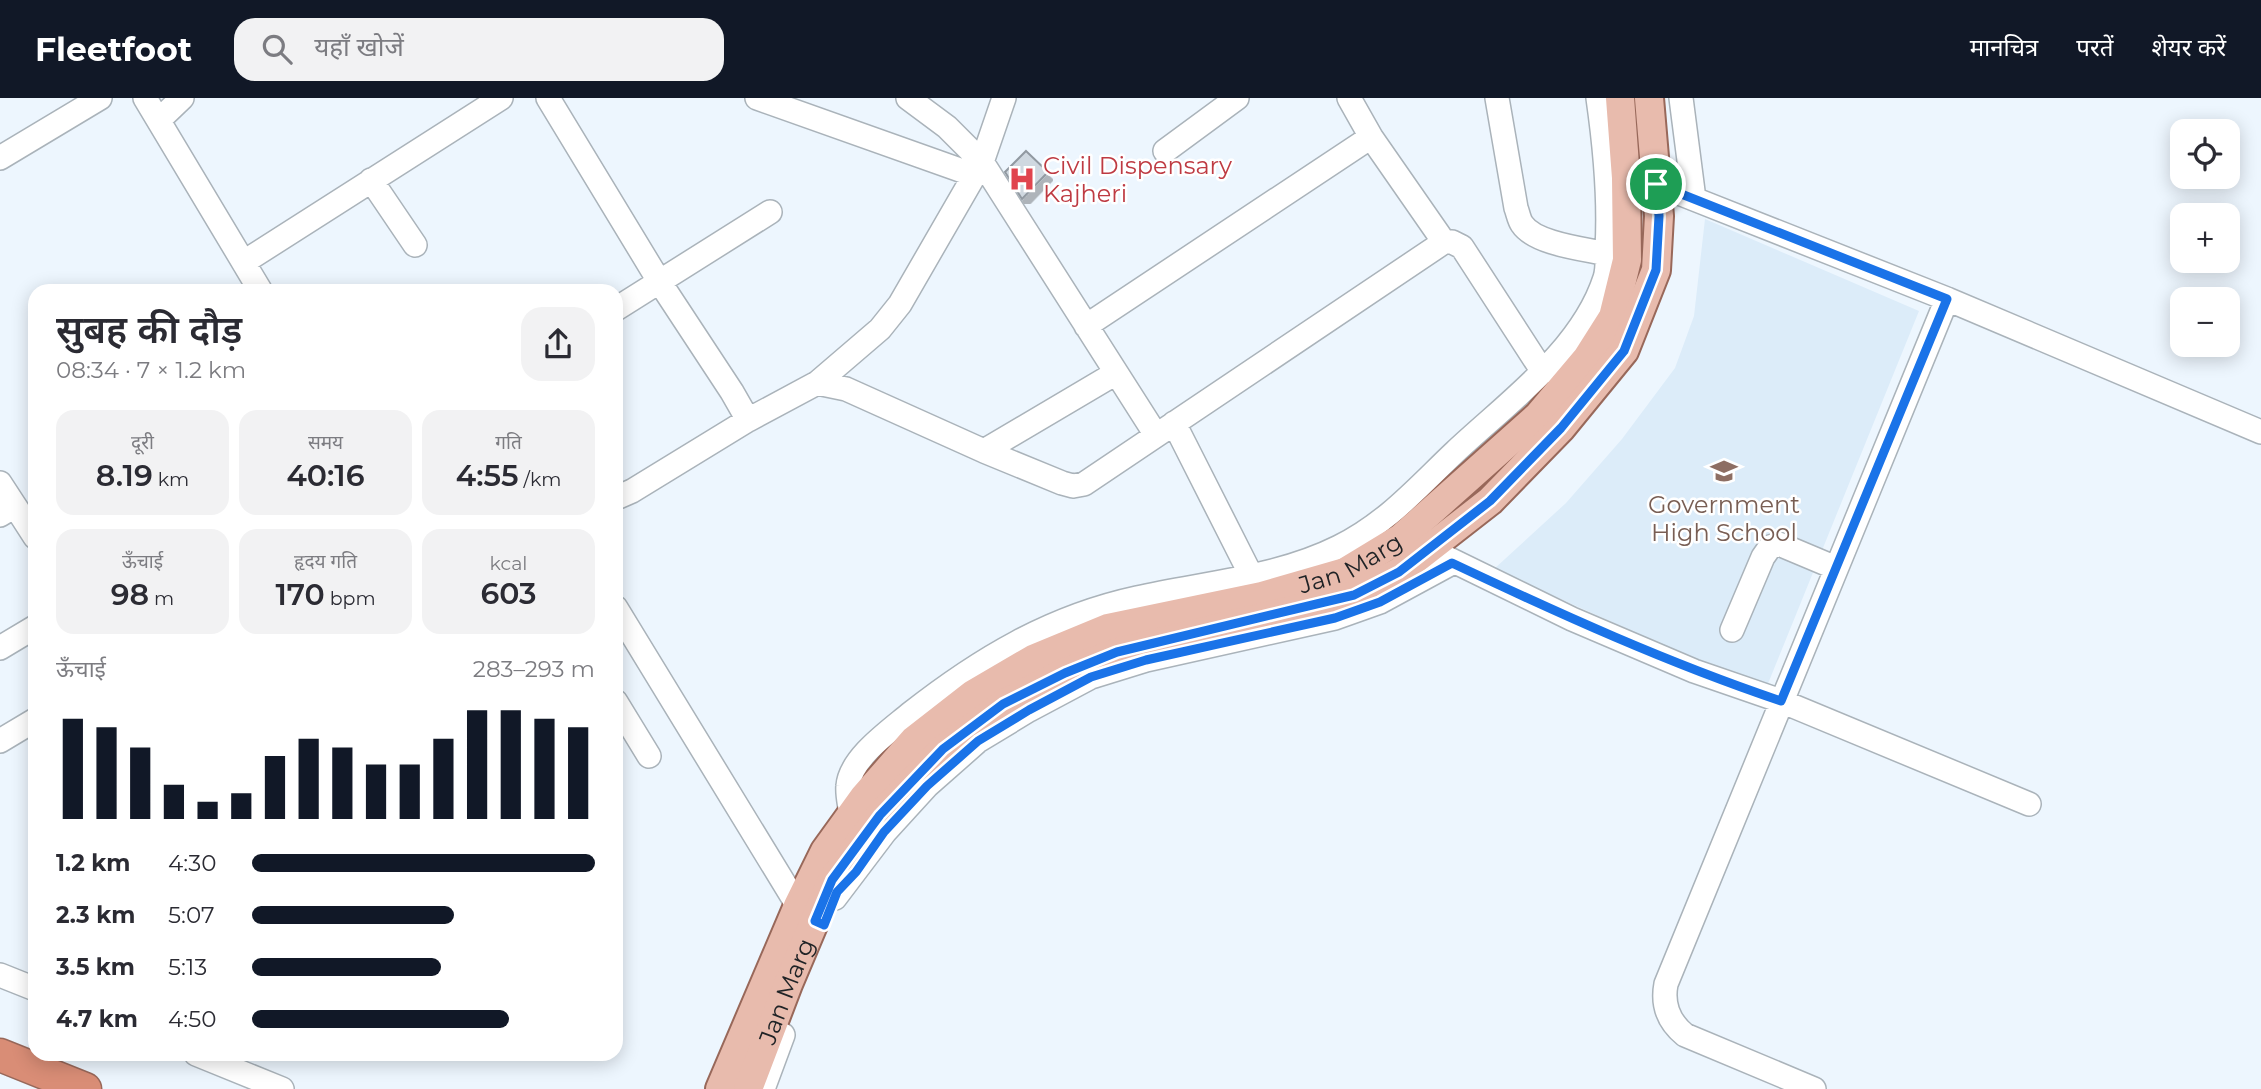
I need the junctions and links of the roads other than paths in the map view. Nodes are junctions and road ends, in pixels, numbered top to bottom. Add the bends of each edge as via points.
1 (100, 98) edge
2 (145, 98) edge
3 (182, 98) edge
4 (501, 98) edge
5 (548, 98) edge
6 (757, 98) edge
7 (908, 98) edge
8 (1004, 98) edge
9 (1237, 98) edge
10 (1349, 98) edge
11 (1497, 98) edge
12 (1598, 98) edge
13 (1620, 98) edge
14 (1648, 98) edge
15 (1681, 98) edge
16 (159, 120) junction
17 (1371, 136) junction
18 (1165, 151) dead end
19 (0, 158) edge
20 (978, 169) junction
21 (370, 180) junction
22 (1656, 184) junction
23 (1694, 199) junction
24 (770, 212) dead end
25 (1444, 242) junction
26 (415, 245) dead end
27 (1607, 254) junction
28 (244, 262) junction
29 (659, 282) junction
30 (257, 284) edge
31 (1947, 299) junction
32 (623, 305) edge
33 (1086, 326) junction
34 (1543, 372) junction
35 (1116, 373) junction
36 (817, 383) junction
37 (748, 420) junction
38 (1165, 429) junction
39 (2261, 432) edge
40 (984, 451) junction
41 (0, 483) edge
42 (623, 495) edge
43 (8, 510) edge
44 (28, 530) edge
45 (1442, 556) junction
46 (1836, 568) junction
47 (1257, 586) junction
48 (623, 619) edge
49 (1732, 630) dead end
50 (28, 631) edge
51 (0, 648) edge
52 (1781, 701) junction
53 (623, 713) edge
54 (28, 724) edge
55 (0, 741) edge
56 (649, 756) dead end
57 (2029, 804) dead end
58 (812, 917) junction
59 (0, 975) edge
60 (28, 986) edge
61 (0, 1055) edge
62 (213, 1061) edge
63 (85, 1089) edge
64 (282, 1089) edge
65 (720, 1089) edge
66 (748, 1089) edge
67 (763, 1089) edge
68 (1814, 1089) edge

1 - 19 street
2 - 16 street
3 - 16 street
4 - 21 street
5 - 29 street
6 - 20 street
7 - 20 street via 947,127
8 - 20 street
9 - 18 street
10 - 17 street
11 - 27 street via 1522,225 1536,236
12 - 27 street
13 - 47 main road, Jan Marg via 1627,260 1613,317 1587,358 1538,416 1401,538 1345,572
14 - 22 main road, Jan Marg
15 - 23 street
16 - 28 street
17 - 25 street
17 - 33 street
20 - 33 street
20 - 36 street via 900,304 880,329
21 - 26 street
21 - 28 street
22 - 23 street
22 - 45 main road, Jan Marg via 1656,270 1624,351 1561,428
23 - 31 street
24 - 29 street
25 - 34 street via 1462,247
25 - 38 street
27 - 34 street via 1606,276 1588,313
28 - 30 street
29 - 32 street
29 - 37 street
31 - 39 street
31 - 46 street
33 - 35 street
34 - 47 street via 1368,531
35 - 38 street
35 - 40 street
36 - 37 street
36 - 40 street via 846,389
37 - 42 street
38 - 40 street via 1084,484 1073,486
38 - 47 street
41 - 43 street
43 - 44 street
45 - 52 street via 1585,625
45 - 58 main road, Jan Marg via 1354,595 1117,652 1003,704 943,749 880,815 832,880
46 - 49 street via 1779,544 1770,547
46 - 52 street
47 - 58 main road, Jan Marg via 1108,628 1033,659 972,694 914,740 825,851
48 - 58 street
50 - 51 street
52 - 57 street
52 - 68 street via 1682,941 1664,999 1675,1027 1685,1035
53 - 56 street
54 - 55 street
58 - 65 main road, Jan Marg
58 - 66 main road, Jan Marg
58 - 67 street
59 - 60 street
61 - 63 highway
62 - 64 street

